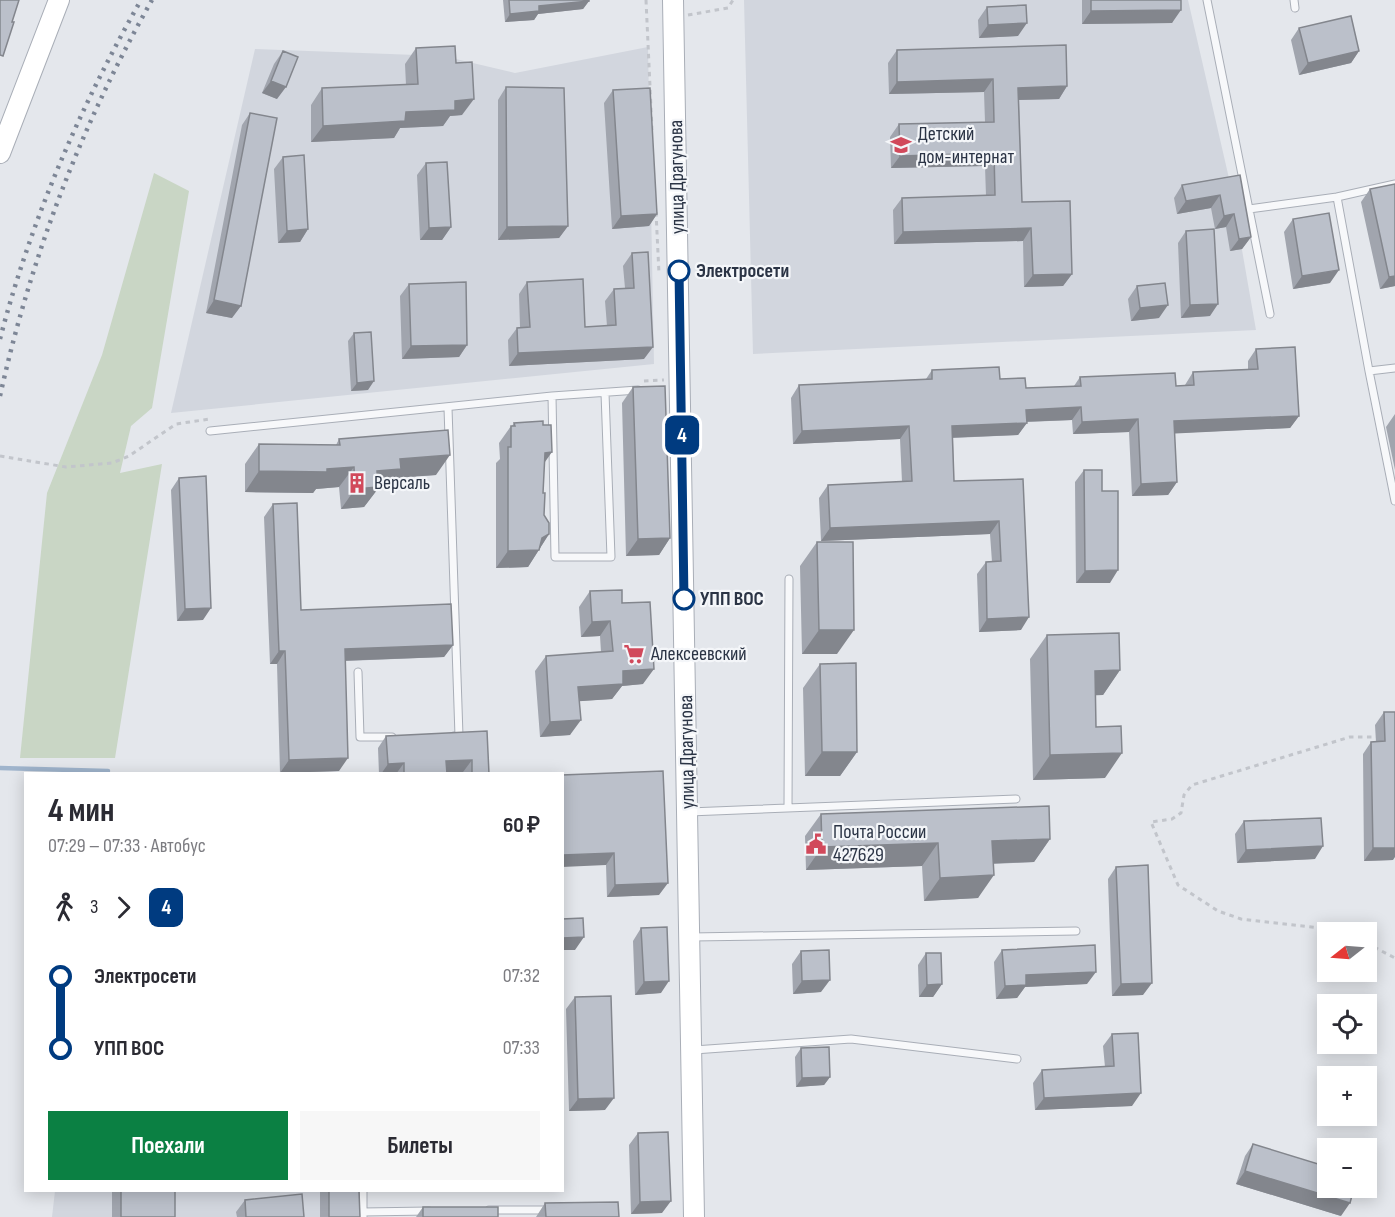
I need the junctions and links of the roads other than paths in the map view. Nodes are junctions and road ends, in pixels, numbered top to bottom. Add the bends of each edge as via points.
1 (59, 0) edge
2 (1207, 0) edge
3 (1294, 0) edge
4 (674, 8) edge
5 (1295, 8) dead end
6 (0, 153) edge
7 (1395, 184) edge
8 (1337, 197) junction
9 (1249, 209) junction
10 (1270, 314) dead end
11 (1395, 368) edge
12 (1370, 371) junction
13 (641, 390) edge
14 (605, 393) junction
15 (552, 396) junction
16 (448, 408) junction
17 (210, 431) dead end
18 (1395, 501) edge
19 (789, 579) dead end
20 (358, 672) dead end
21 (448, 736) edge
22 (404, 737) edge
23 (1016, 799) dead end
24 (788, 808) junction
25 (688, 812) junction
26 (1076, 931) dead end
27 (690, 937) junction
28 (692, 1050) junction
29 (1017, 1059) dead end
30 (363, 1192) edge
31 (563, 1209) edge
32 (480, 1210) edge
33 (434, 1211) edge
34 (363, 1214) edge
35 (694, 1217) edge

1 - 6 main road
2 - 9 lane
3 - 5 lane
4 - 25 main road, улица Драгунова via 677,387
7 - 8 lane
8 - 9 lane
8 - 12 lane
9 - 10 lane
11 - 12 lane
12 - 18 lane
13 - 14 lane
14 - 15 lane
14 - 15 lane via 611,556 555,556
15 - 16 lane
16 - 17 lane
16 - 21 lane via 459,736
19 - 24 lane
20 - 22 lane via 360,737
23 - 24 lane
24 - 25 lane
25 - 27 main road, улица Драгунова
26 - 27 lane
27 - 28 main road, улица Драгунова
28 - 29 lane via 851,1039
28 - 35 main road, улица Драгунова
30 - 34 lane
31 - 32 lane
33 - 34 lane

